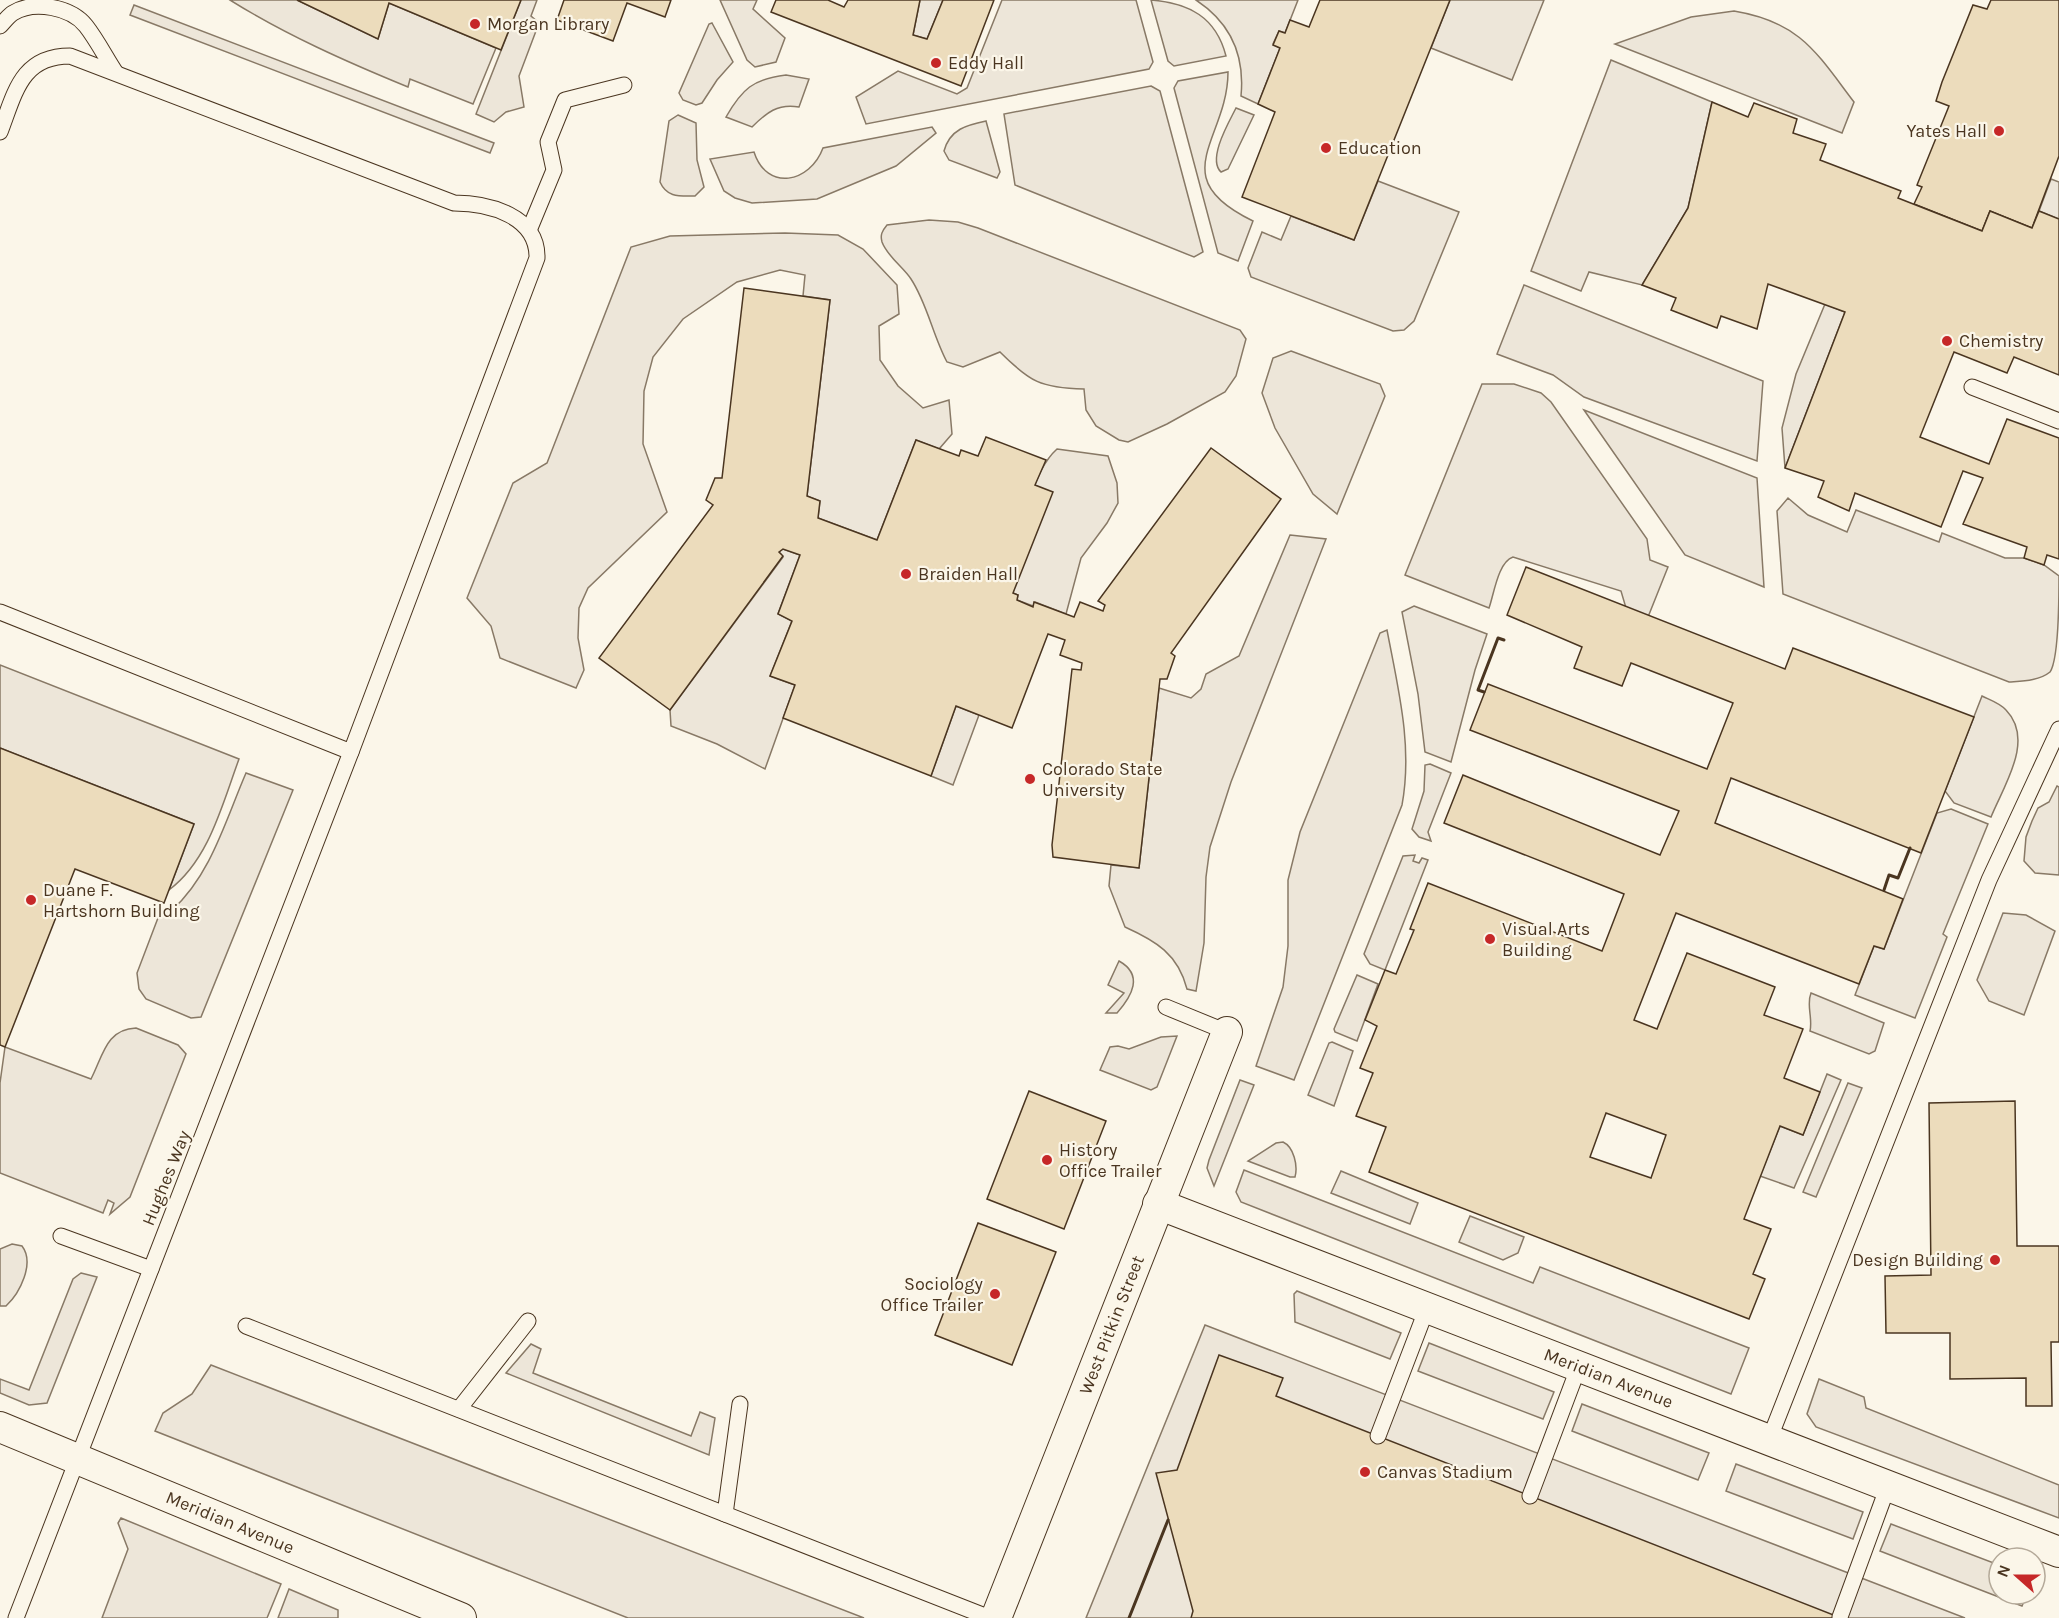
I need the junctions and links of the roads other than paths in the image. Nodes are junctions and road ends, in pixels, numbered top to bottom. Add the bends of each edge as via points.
1 (0, 26) edge
2 (116, 73) junction
3 (624, 86) dead end
4 (0, 132) edge
5 (530, 228) junction
6 (1972, 387) dead end
7 (2059, 421) edge
8 (0, 612) edge
9 (2059, 729) edge
10 (351, 752) junction
11 (1166, 1007) dead end
12 (1227, 1032) joint
13 (1158, 1204) junction
14 (61, 1236) dead end
15 (151, 1269) junction
16 (1427, 1308) junction
17 (528, 1321) dead end
18 (246, 1326) dead end
19 (1579, 1366) junction
20 (740, 1404) dead end
21 (459, 1409) junction
22 (0, 1427) edge
23 (1378, 1436) dead end
24 (1769, 1440) junction
25 (78, 1460) junction
26 (1888, 1486) junction
27 (1530, 1496) dead end
28 (725, 1514) junction
29 (2059, 1552) edge
30 (1840, 1617) edge
31 (16, 1618) edge
32 (461, 1618) edge
33 (990, 1618) edge
34 (996, 1618) edge

1 - 2 lane via 14,12 32,6 69,12 85,24
2 - 4 lane via 70,56 53,56 34,64 20,82
2 - 5 lane via 454,202 506,213
3 - 5 lane via 564,100 548,142 555,170
5 - 10 lane, Hughes Way via 537,244 537,258
6 - 7 lane
8 - 10 lane
9 - 24 lane via 1989,880
10 - 15 lane, Hughes Way
11 - 12 lane
12 - 13 street, West Pitkin Street
13 - 16 street, Meridian Avenue
13 - 34 street, West Pitkin Street
14 - 15 lane
15 - 25 lane, Hughes Way
16 - 19 street, Meridian Avenue
16 - 23 lane
17 - 21 lane
18 - 21 lane
19 - 24 street, Meridian Avenue
19 - 27 lane
20 - 28 lane
21 - 28 lane
22 - 25 street, Meridian Avenue
24 - 26 street, Meridian Avenue
25 - 31 lane, Hughes Way
25 - 32 street, Meridian Avenue
26 - 29 street, Meridian Avenue
26 - 30 lane
28 - 33 lane

